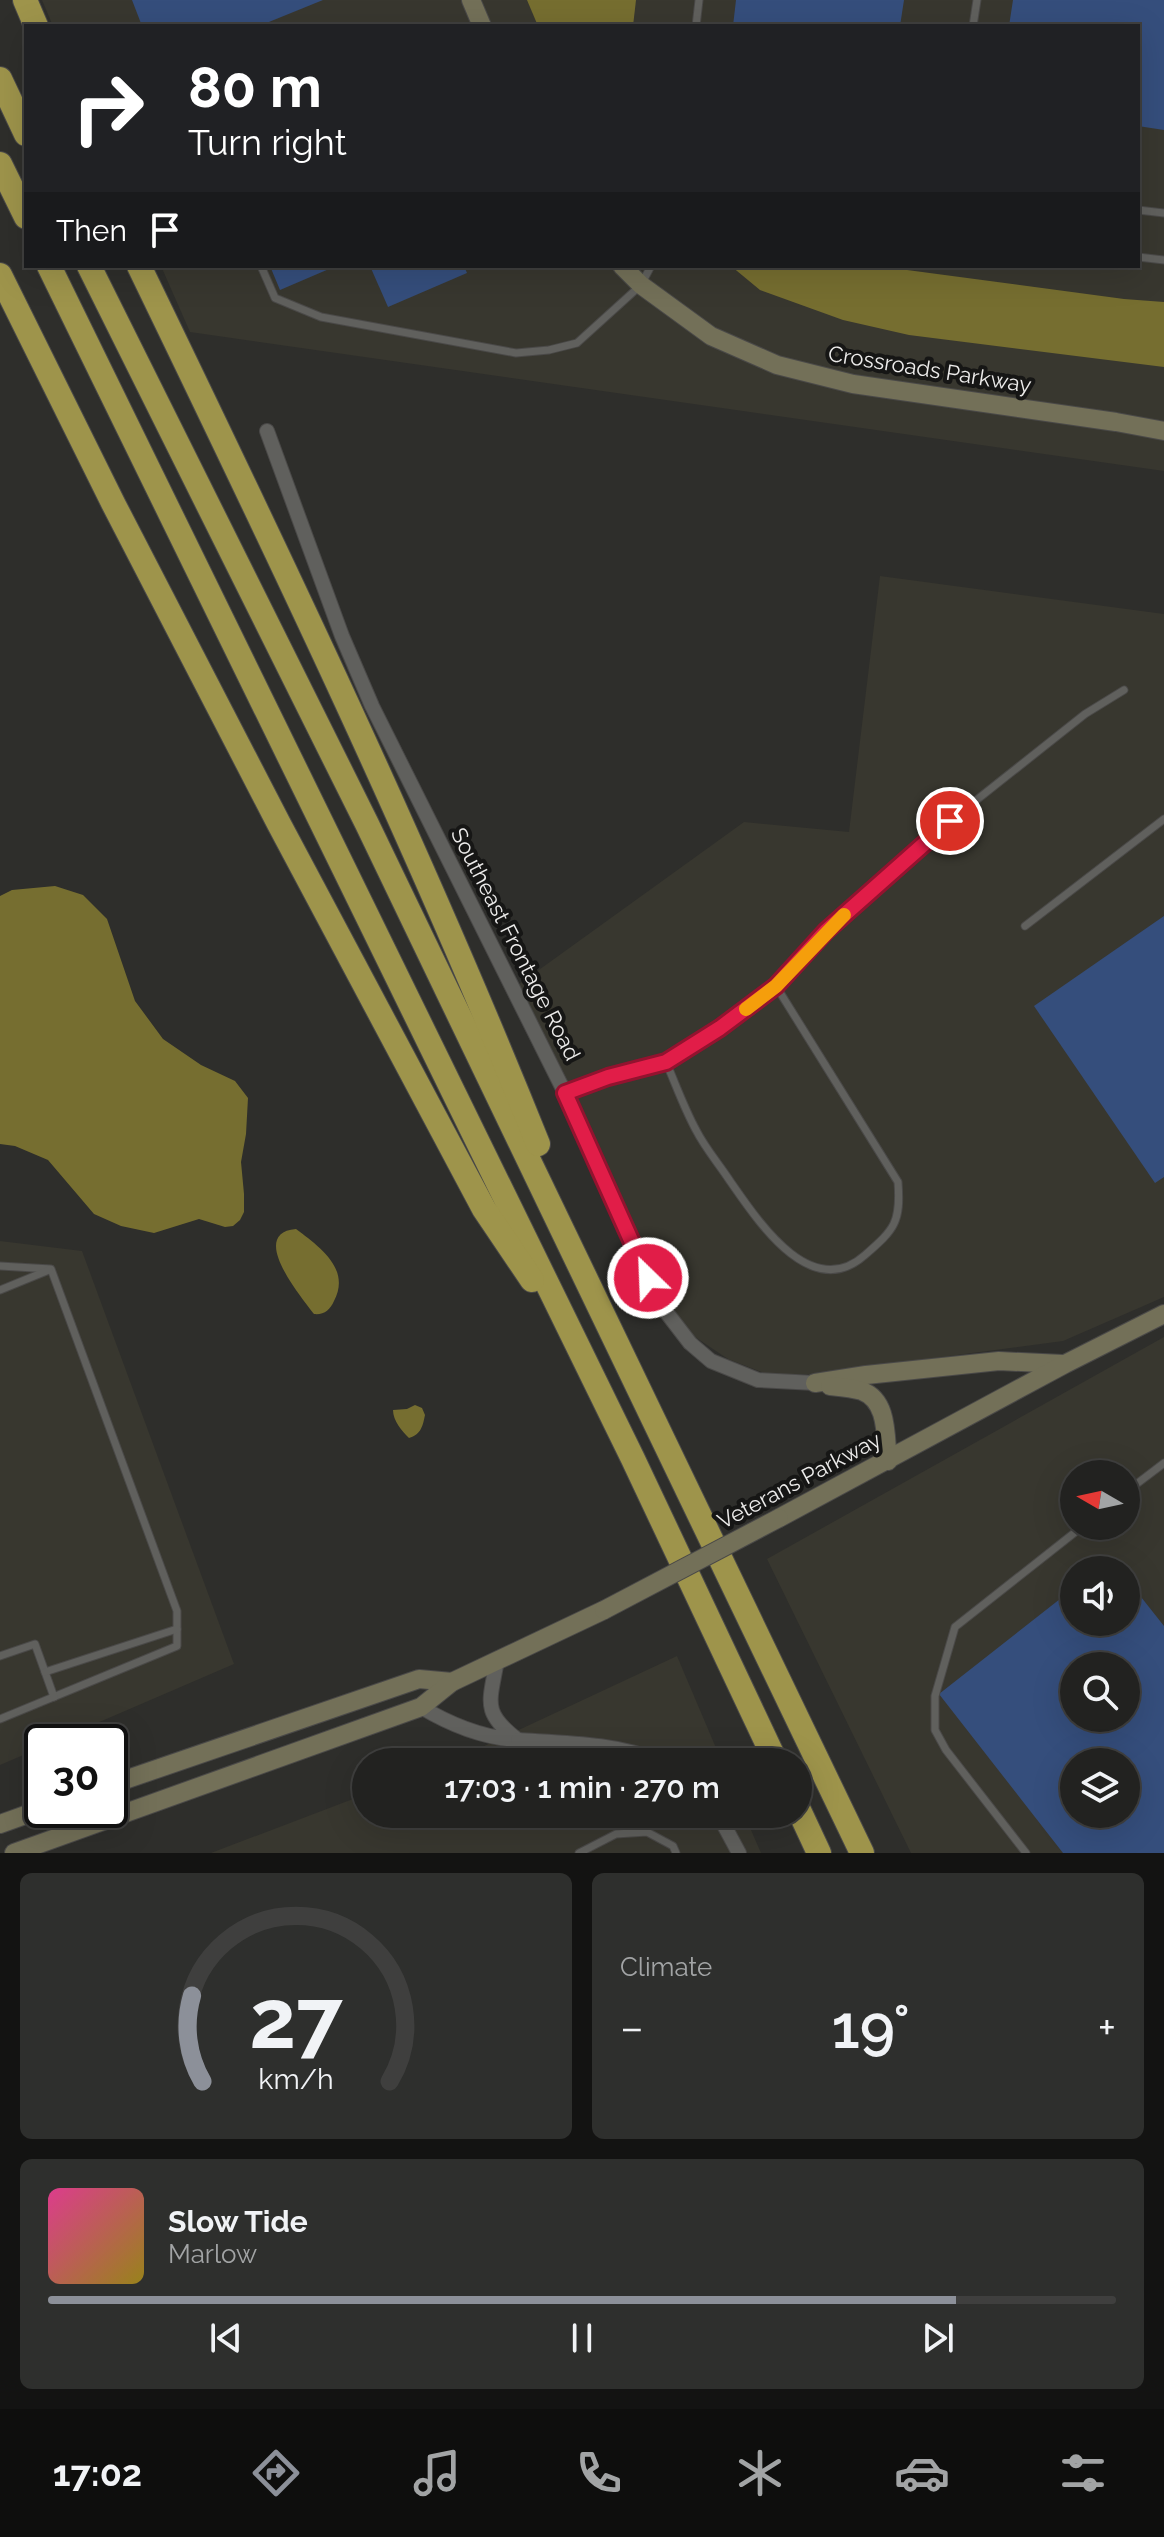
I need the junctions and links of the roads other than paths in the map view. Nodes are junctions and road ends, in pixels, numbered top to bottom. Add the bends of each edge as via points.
1 (25, 0) edge
2 (471, 0) edge
3 (699, 0) edge
4 (977, 0) edge
5 (35, 24) edge
6 (481, 24) edge
7 (696, 24) edge
8 (973, 24) edge
9 (0, 79) edge
10 (24, 130) edge
11 (0, 164) edge
12 (1140, 210) edge
13 (24, 213) edge
14 (1164, 213) edge
15 (1140, 257) edge
16 (1164, 260) edge
17 (50, 268) edge
18 (90, 268) edge
19 (140, 268) edge
20 (262, 268) edge
21 (624, 268) edge
22 (650, 268) edge
23 (0, 275) edge
24 (641, 285) junction
25 (267, 431) dead end
26 (1164, 431) edge
27 (1124, 690) dead end
28 (1164, 819) edge
29 (1025, 926) dead end
30 (776, 986) junction
31 (666, 1062) junction
32 (565, 1093) junction
33 (0, 1266) edge
34 (51, 1269) junction
35 (0, 1290) edge
36 (1164, 1314) edge
37 (614, 1335) junction
38 (582, 1354) junction
39 (1065, 1364) junction
40 (815, 1383) junction
41 (888, 1461) junction
42 (1164, 1463) edge
43 (1140, 1481) edge
44 (1065, 1540) edge
45 (177, 1629) junction
46 (0, 1656) edge
47 (497, 1660) junction
48 (45, 1672) junction
49 (452, 1682) junction
50 (54, 1697) junction
51 (421, 1707) junction
52 (0, 1719) edge
53 (518, 1740) junction
54 (610, 1748) edge
55 (769, 1748) edge
56 (128, 1779) edge
57 (24, 1815) edge
58 (0, 1824) edge
59 (726, 1828) edge
60 (807, 1828) edge
61 (14, 1853) edge
62 (579, 1853) edge
63 (676, 1853) edge
64 (739, 1853) edge
65 (819, 1853) edge
66 (862, 1853) edge
67 (1026, 1853) edge

1 - 5 highway
2 - 6 main road
3 - 7 lane
4 - 8 lane
9 - 10 highway
11 - 13 highway
12 - 14 lane
15 - 16 lane
17 - 38 highway
18 - 37 highway
19 - 37 highway via 299,597 482,1005
20 - 24 lane via 275,298 321,317 516,353 577,343
21 - 24 main road, Crossroads Parkway
22 - 24 lane
23 - 38 highway via 286,837 484,1209
24 - 26 main road, Crossroads Parkway via 711,336 777,365 853,384
25 - 32 street, Southeast Frontage Road via 372,706
27 - 30 lane via 1072,724 950,821 826,931
28 - 29 lane
30 - 31 lane
30 - 31 lane via 898,1182 900,1211 886,1237 854,1265 836,1271 817,1268 794,1256 759,1222 696,1131
31 - 32 lane
32 - 40 street, Southeast Frontage Road via 660,1304 690,1343 711,1361 758,1380
33 - 34 lane
34 - 35 lane
34 - 45 lane via 177,1611
36 - 39 main road, Veterans Parkway
37 - 66 highway
38 - 55 highway
39 - 40 main road via 999,1361
39 - 41 main road, Veterans Parkway
40 - 41 main road via 862,1391 877,1403
41 - 47 main road, Veterans Parkway, bridge
42 - 43 lane
44 - 67 lane via 955,1627 935,1696 935,1730 946,1750
45 - 48 lane
45 - 50 lane via 177,1646
46 - 48 lane via 35,1644
47 - 49 main road, Veterans Parkway
47 - 53 street via 491,1713
48 - 50 lane
49 - 51 main road, Veterans Parkway
49 - 56 main road, Veterans Parkway via 419,1679
50 - 52 lane
51 - 53 street via 467,1730
51 - 61 main road, Veterans Parkway
53 - 54 street
57 - 58 main road
59 - 64 street
60 - 65 highway
62 - 63 lane via 616,1834 647,1832

